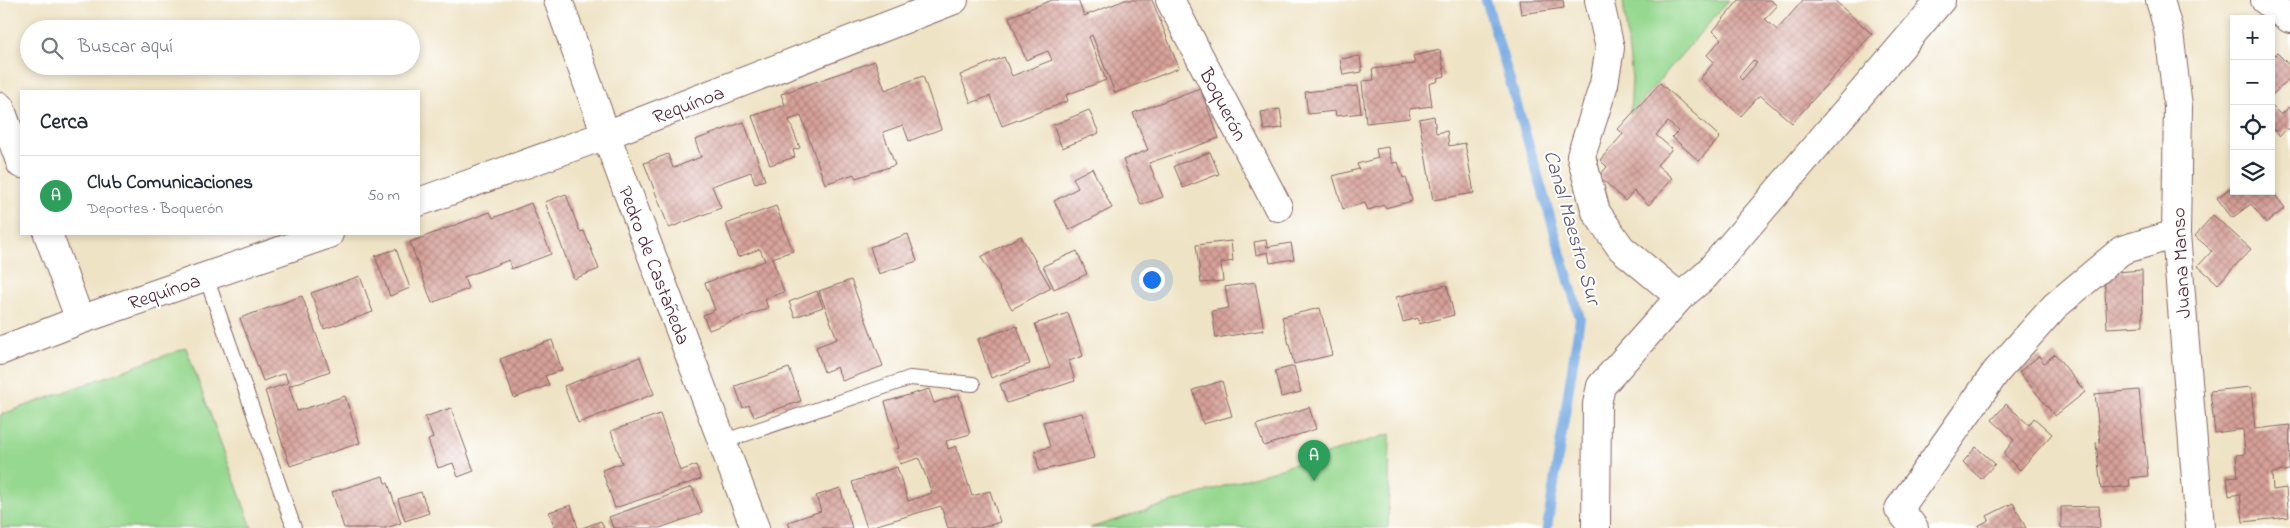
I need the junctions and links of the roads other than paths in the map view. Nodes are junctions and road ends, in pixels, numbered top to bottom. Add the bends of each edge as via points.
1 (558, 0) edge
2 (954, 0) edge
3 (1170, 0) edge
4 (1599, 0) edge
5 (1941, 0) edge
6 (2160, 0) edge
7 (2267, 0) edge
8 (2290, 19) edge
9 (0, 107) edge
10 (606, 136) junction
11 (20, 161) edge
12 (420, 202) edge
13 (1278, 207) dead end
14 (2176, 234) junction
15 (48, 235) edge
16 (326, 235) edge
17 (206, 277) junction
18 (1680, 297) junction
19 (80, 320) junction
20 (0, 351) edge
21 (973, 384) dead end
22 (722, 442) junction
23 (294, 528) edge
24 (755, 528) edge
25 (1596, 528) edge
26 (1914, 528) edge
27 (2200, 528) edge

1 - 10 street, Pedro de Castañeda
2 - 10 street, Requínoa
3 - 13 street, Boquerón
4 - 18 street via 1610,48 1604,84 1582,156 1596,212 1621,248
5 - 18 street via 1705,276
6 - 14 street, Juana Manso via 2169,32 2178,107
7 - 8 street
9 - 11 street
10 - 12 street, Requínoa
10 - 22 street, Pedro de Castañeda
14 - 26 street via 2122,250 2055,306 2003,364 1899,509
14 - 27 street, Juana Manso
15 - 19 street
16 - 17 street, Requínoa
17 - 19 street, Requínoa
17 - 23 lane
18 - 25 street via 1601,386 1597,404
19 - 20 street, Requínoa
21 - 22 lane via 910,378
22 - 24 street, Pedro de Castañeda

